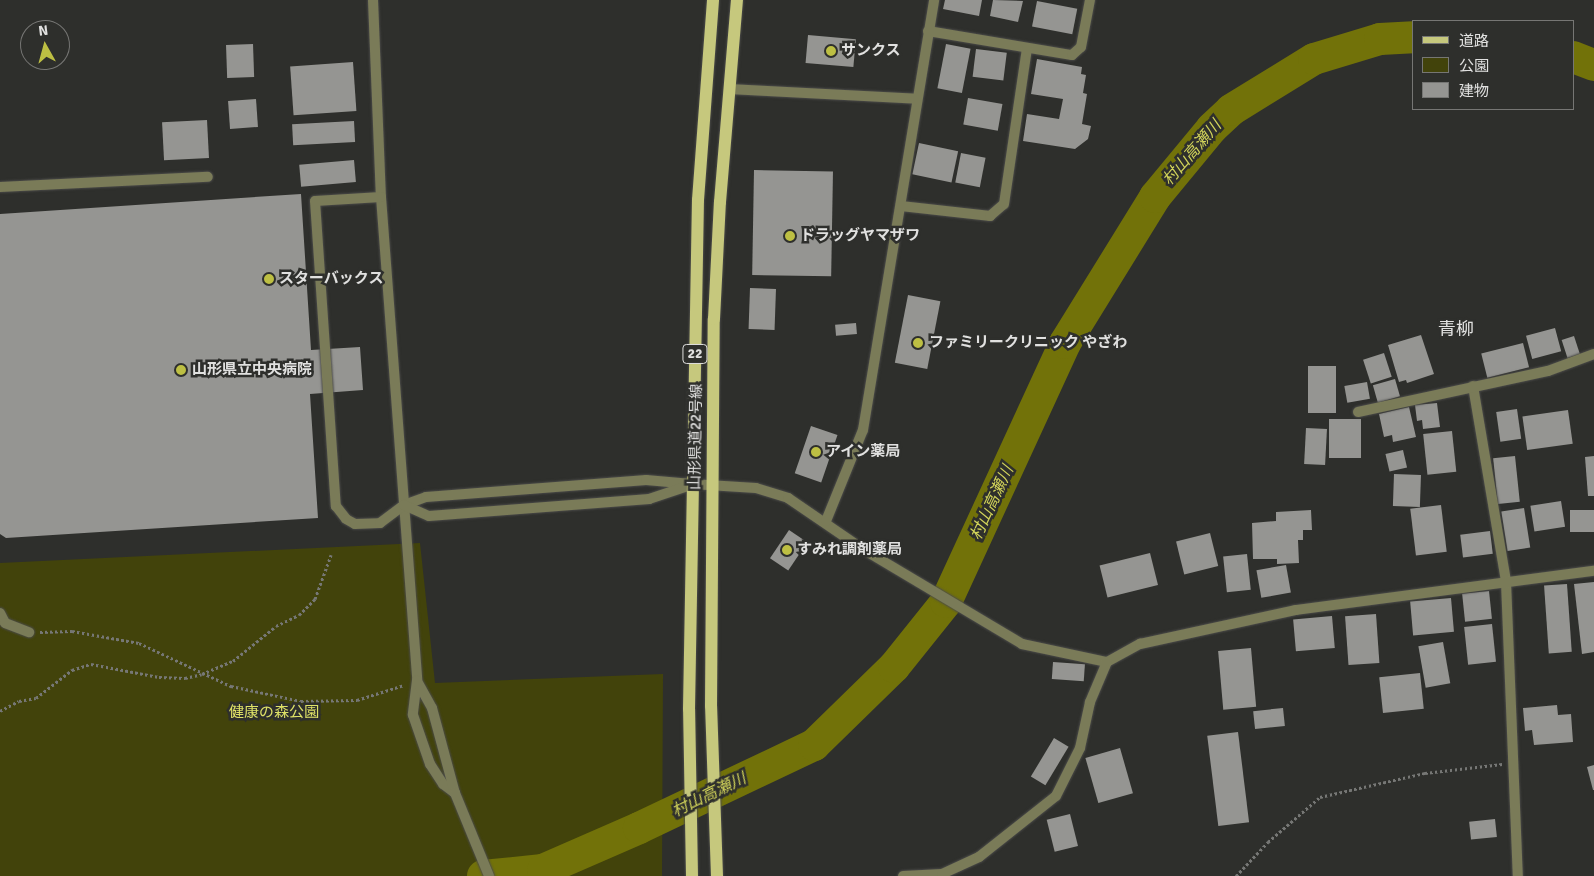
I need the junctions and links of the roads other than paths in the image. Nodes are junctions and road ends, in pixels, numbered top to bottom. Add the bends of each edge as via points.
1 (374, 0) edge
2 (713, 0) edge
3 (737, 0) edge
4 (934, 0) edge
5 (1090, 0) edge
6 (928, 31) junction
7 (1027, 49) junction
8 (729, 90) junction
9 (917, 98) junction
10 (208, 177) dead end
11 (0, 187) edge
12 (381, 196) junction
13 (901, 206) junction
14 (1594, 354) edge
15 (1473, 386) junction
16 (1358, 412) dead end
17 (692, 484) junction
18 (712, 484) junction
19 (404, 505) junction
20 (826, 521) junction
21 (1594, 571) edge
22 (1506, 582) junction
23 (0, 613) edge
24 (29, 632) road end
25 (1107, 662) junction
26 (417, 680) junction
27 (455, 793) junction
28 (489, 876) edge
29 (692, 876) edge
30 (717, 876) edge
31 (903, 876) edge
32 (1518, 876) edge

1 - 12 street
2 - 17 main road, 山形県道22号線 / 22 via 698,200
3 - 8 main road, 山形県道22号線 / 22
4 - 6 street
5 - 7 street via 1082,47 1072,55
6 - 7 street
6 - 9 street
7 - 13 street via 1004,204 990,216
8 - 9 street
8 - 18 main road, 山形県道22号線 / 22 via 714,319
9 - 13 street
10 - 11 street
12 - 19 street
12 - 19 street via 314,201 336,506 355,524 368,525 380,522
13 - 20 street via 863,430
14 - 15 street via 1548,371
15 - 16 street
15 - 22 street
17 - 18 street
17 - 19 street via 646,480 426,497
17 - 19 street via 649,499 429,516
17 - 29 main road, 山形県道22号線 / 22 via 689,709
18 - 20 street via 756,488 788,498
18 - 30 main road, 山形県道22号線 / 22 via 711,706
19 - 26 street
20 - 25 street via 861,548 1022,644
21 - 22 street
22 - 25 street via 1296,610 1205,628 1140,644
22 - 32 street
23 - 24 street via 5,623
25 - 31 street via 1090,702 1080,748 1056,796 979,857 942,874
26 - 27 street via 432,708
26 - 27 street via 415,722 430,764 443,784
27 - 28 street

